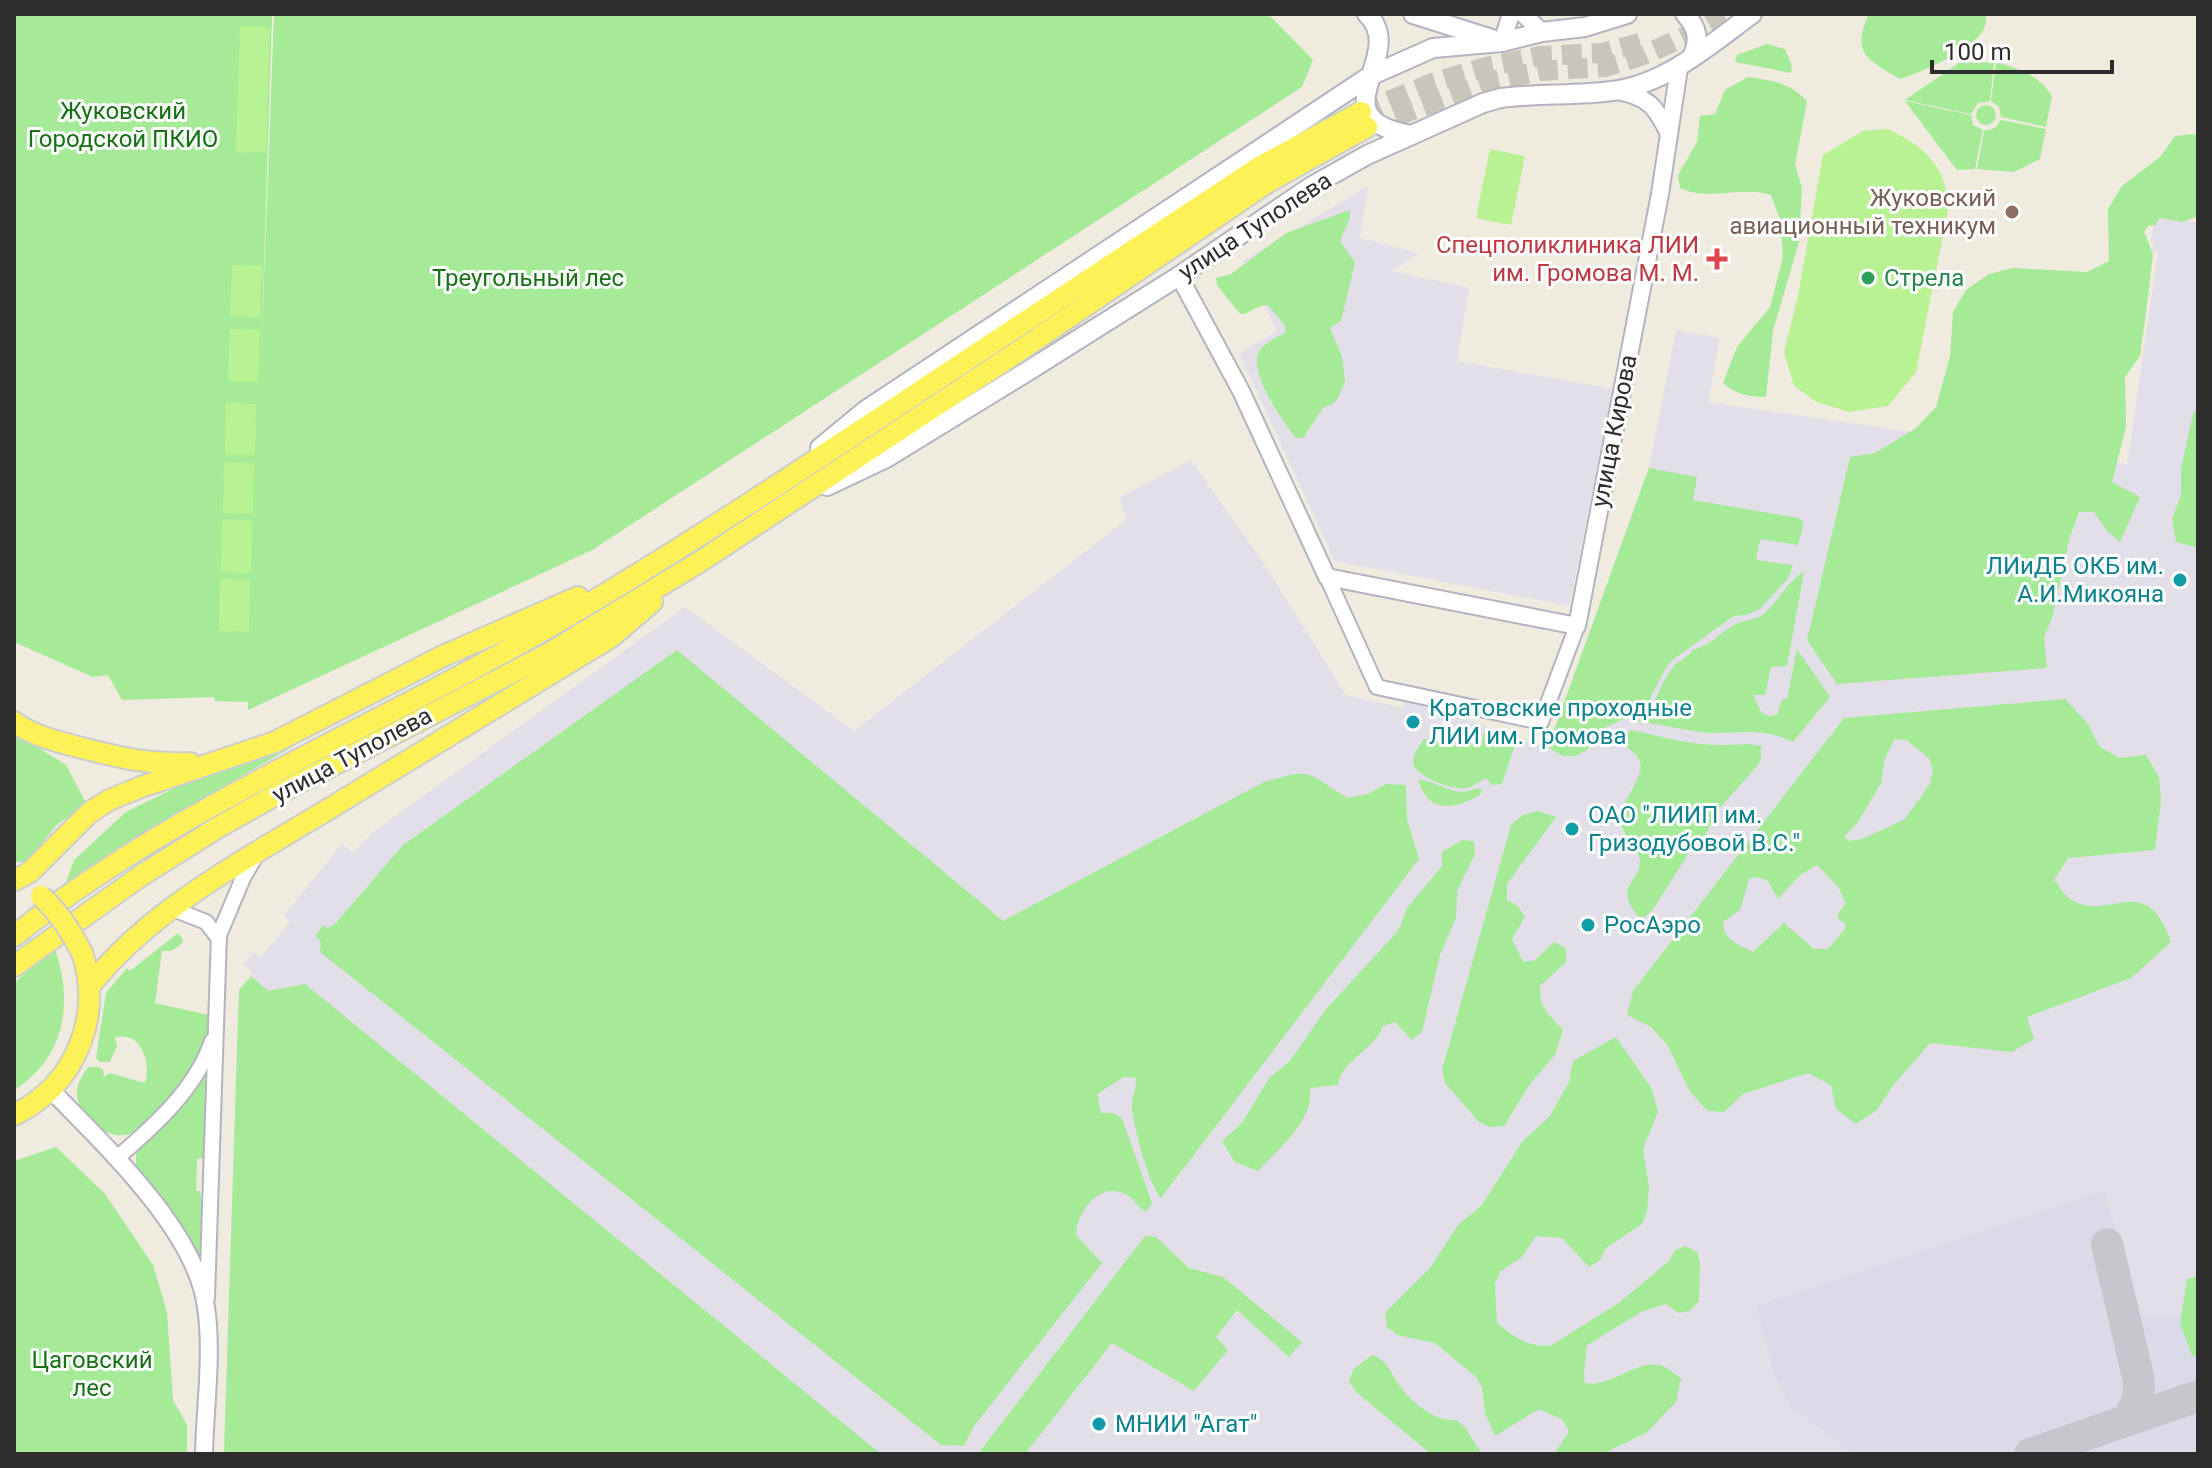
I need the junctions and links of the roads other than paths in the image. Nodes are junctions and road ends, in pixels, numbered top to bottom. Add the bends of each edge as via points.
1 (1367, 14) edge
2 (1413, 14) edge
3 (1511, 14) edge
4 (1523, 14) edge
5 (1627, 14) edge
6 (1685, 14) edge
7 (1752, 14) edge
8 (1550, 31) junction
9 (1502, 42) junction
10 (1686, 63) junction
11 (1370, 76) junction
12 (1616, 91) junction
13 (1364, 120) tunnel mouth
14 (1412, 135) junction
15 (1670, 135) junction
16 (1179, 276) junction
17 (775, 499) junction
18 (701, 561) junction
19 (654, 564) junction
20 (1327, 577) junction
21 (1577, 626) junction
22 (14, 722) edge
23 (237, 756) junction
24 (258, 851) junction
25 (14, 880) edge
26 (173, 909) junction
27 (14, 936) edge
28 (219, 939) junction
29 (14, 966) edge
30 (89, 987) junction
31 (217, 1026) junction
32 (51, 1090) junction
33 (14, 1115) edge
34 (117, 1158) junction
35 (206, 1305) junction
36 (204, 1454) edge

1 - 11 main road via 1374,20 1381,50
2 - 9 main road
3 - 9 street
4 - 8 street
5 - 8 main road, улица Туполева
6 - 10 main road via 1698,43
7 - 10 main road, улица Туполева
8 - 9 main road, улица Туполева
9 - 11 main road, улица Туполева via 1433,48
10 - 12 main road, улица Туполева
10 - 15 street, улица Кирова
11 - 14 main road via 1364,93 1372,117 1392,132
11 - 17 main road, улица Туполева via 866,410
12 - 14 main road, улица Туполева via 1514,96 1483,103
12 - 15 street via 1639,96 1658,110
13 - 17 main road, улица Туполева via 1028,345
14 - 16 main road, улица Туполева via 1312,186
15 - 21 street, улица Кирова
16 - 17 main road, улица Туполева via 886,458
16 - 20 street via 1241,391
17 - 18 main road, улица Туполева
17 - 19 main road, улица Туполева
18 - 24 main road, улица Туполева via 611,637
18 - 29 main road, улица Туполева via 548,654 217,828
19 - 23 main road, улица Туполева via 443,656 275,742
19 - 27 main road, улица Туполева via 540,633 196,815
20 - 21 street
20 - 21 street, улица Кирова via 1377,687 1541,722
22 - 23 main road via 60,744 161,765
23 - 25 main road via 109,800 30,872
24 - 26 main road, улица Туполева
24 - 28 street
25 - 30 main road, bridge via 59,913 83,955
26 - 28 street via 206,922
26 - 30 main road, улица Туполева
28 - 31 street
30 - 32 main road via 84,1035
31 - 34 street via 202,1063 179,1097
31 - 35 street
32 - 33 main road
32 - 34 street
34 - 35 street via 166,1218 199,1277
35 - 36 street

